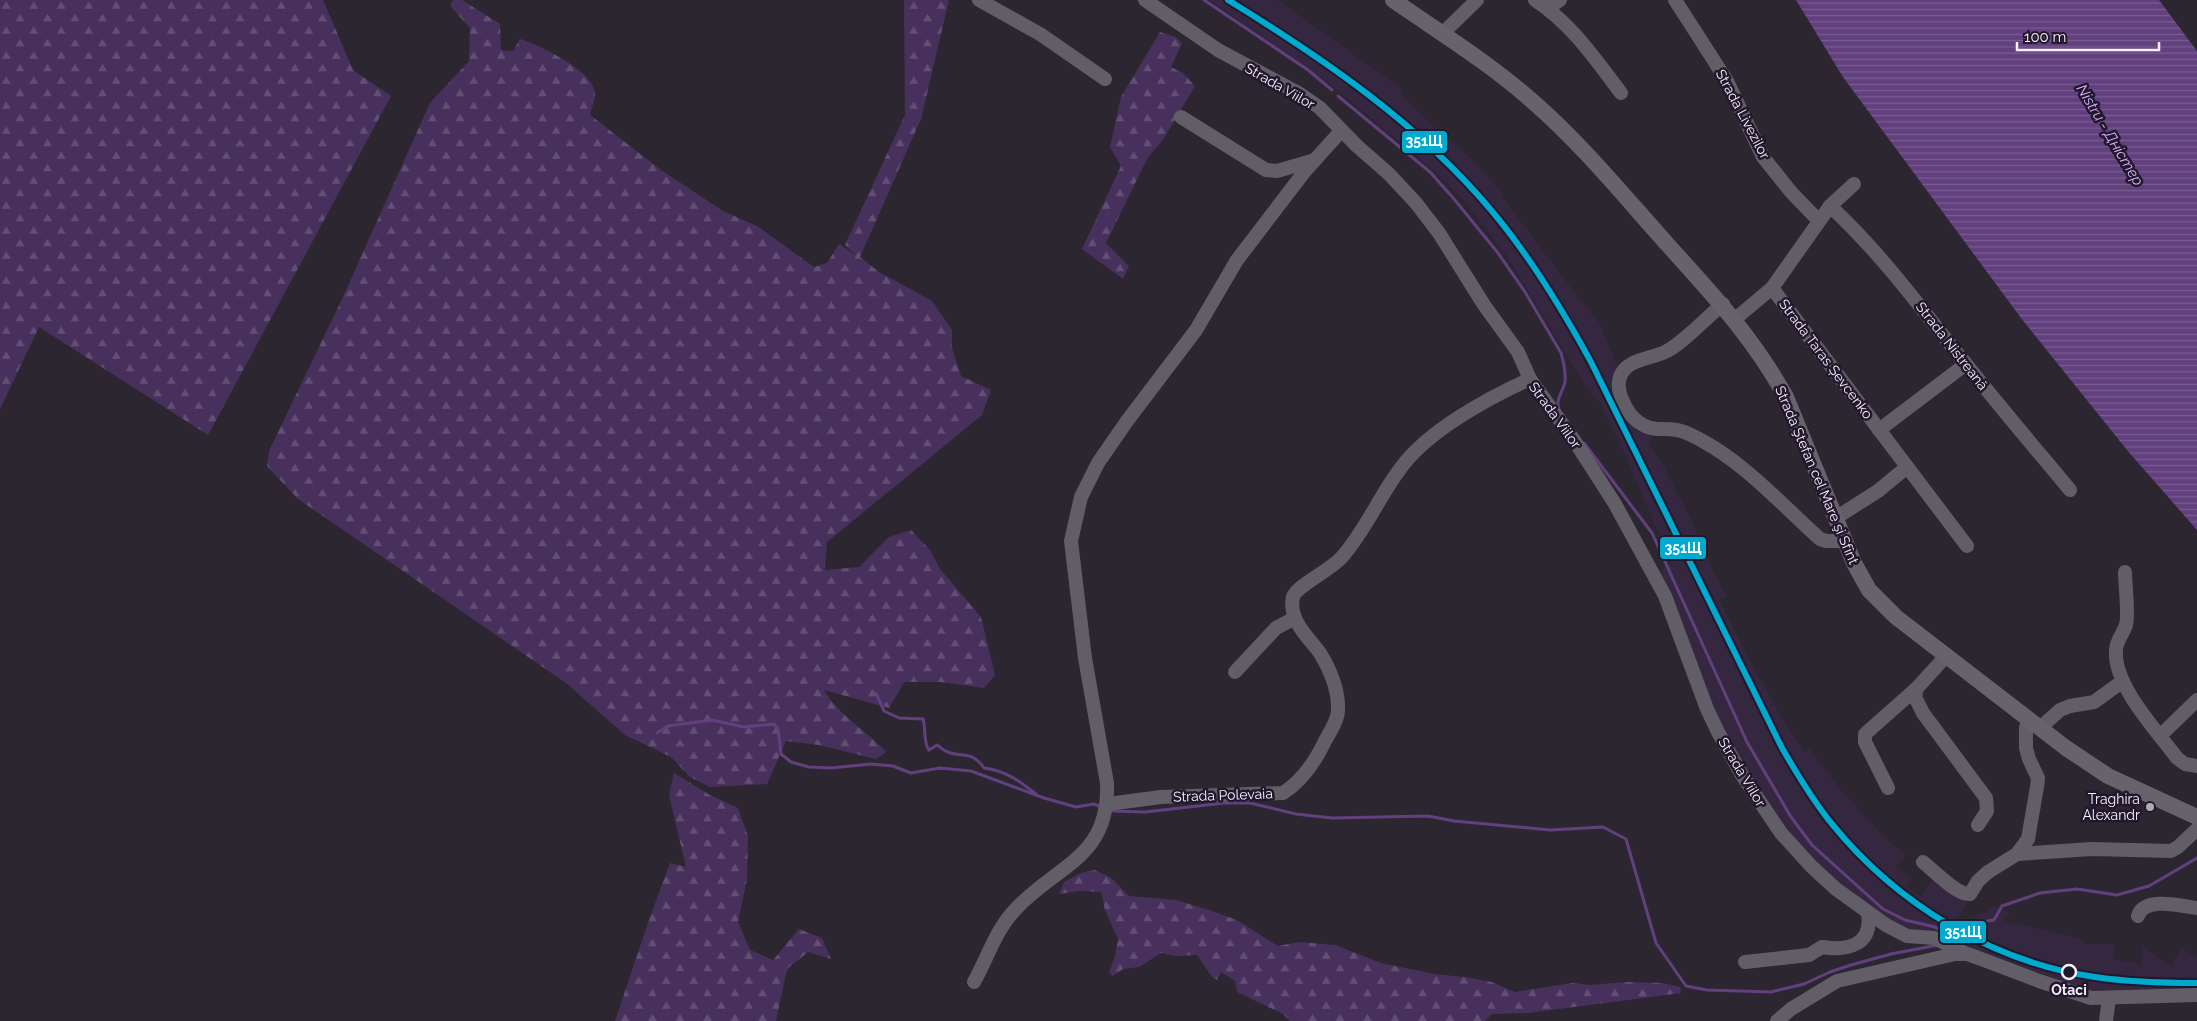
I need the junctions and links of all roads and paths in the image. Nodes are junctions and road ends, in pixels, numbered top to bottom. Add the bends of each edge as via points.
1 (979, 0) edge
2 (1145, 0) edge
3 (1393, 0) edge
4 (1477, 0) edge
5 (1560, 0) edge
6 (1675, 0) edge
7 (1540, 3) edge
8 (1442, 34) junction
9 (1104, 79) dead end
10 (1621, 93) dead end
11 (1181, 117) dead end
12 (1341, 131) junction
13 (1316, 160) junction
14 (1854, 184) dead end
15 (1830, 206) junction
16 (1819, 221) junction
17 (1772, 288) junction
18 (1723, 304) junction
19 (1735, 319) junction
20 (1966, 364) junction
21 (1530, 379) junction
22 (1879, 430) junction
23 (1907, 467) junction
24 (2070, 490) dead end
25 (1837, 517) junction
26 (1846, 541) junction
27 (1967, 546) dead end
28 (2125, 572) dead end
29 (1295, 618) junction
30 (1946, 656) junction
31 (1234, 672) dead end
32 (2123, 681) junction
33 (1917, 688) junction
34 (2197, 700) edge
35 (2035, 723) junction
36 (2160, 735) junction
37 (2197, 766) edge
38 (1888, 788) dead end
39 (1108, 804) junction
40 (2197, 816) edge
41 (1978, 825) dead end
42 (2197, 829) edge
43 (2017, 854) junction
44 (1923, 862) dead end
45 (2197, 908) edge
46 (1868, 913) junction
47 (2138, 916) dead end
48 (1955, 948) junction
49 (1745, 962) dead end
50 (974, 982) dead end
51 (2197, 995) edge
52 (2109, 998) junction
53 (1777, 1021) edge
54 (2106, 1021) edge

1 - 9 street via 1040,34
2 - 12 street, Strada Viilor via 1218,50 1300,94 1320,108
3 - 8 main road, Strada Ştefan cel Mare şi Sfînt
4 - 8 street
5 - 7 street via 1554,4
6 - 16 street, Strada Livezilor via 1728,81 1763,157 1790,192
7 - 10 street via 1562,21
8 - 18 main road, Strada Ştefan cel Mare şi Sfînt via 1512,84 1553,120
11 - 13 street via 1266,170 1277,171
12 - 13 street
12 - 21 street, Strada Viilor via 1389,174 1431,221 1518,352
13 - 39 street via 1238,260 1196,330 1098,463 1081,497 1071,540 1085,658
14 - 15 street, Strada Taras Șevcenko
15 - 16 street, Strada Taras Șevcenko
15 - 20 street, Strada Nistreană via 1896,274
16 - 17 street, Strada Taras Șevcenko
17 - 19 street, Strada Taras Șevcenko
17 - 22 street, Strada Taras Șevcenko
18 - 19 main road, Strada Ştefan cel Mare şi Sfînt
18 - 26 street via 1672,348 1626,368 1620,376 1622,398 1633,417 1654,430 1683,431 1711,445 1764,486 1820,539
19 - 25 main road, Strada Ştefan cel Mare şi Sfînt via 1786,397
20 - 22 street, Strada Taras Șevcenko
20 - 24 street, Strada Nistreană
21 - 29 street via 1482,401 1411,456 1342,558 1295,593
21 - 46 street, Strada Viilor via 1598,476 1665,596 1707,709 1742,775 1781,833 1811,866
22 - 23 street, Strada Taras Șevcenko
23 - 25 street via 1878,491
23 - 27 street, Strada Taras Șevcenko
25 - 26 main road, Strada Ştefan cel Mare şi Sfînt
26 - 30 main road, Strada Ştefan cel Mare şi Sfînt via 1869,590 1896,617
28 - 32 street via 2127,618 2116,649
29 - 31 street via 1270,633
29 - 39 street, Strada Polevaia via 1326,665 1335,687 1338,712 1318,755 1295,786 1283,794 1161,797
30 - 33 street
30 - 35 main road, Strada Ştefan cel Mare şi Sfînt
32 - 35 street via 2094,702 2070,706
32 - 36 street
33 - 38 street via 1865,734 1865,742
33 - 41 street via 1915,697 1923,712 1986,798 1987,811
34 - 36 street
35 - 40 main road, Strada Ştefan cel Mare şi Sfînt via 2108,776
35 - 43 street via 2026,728 2026,748 2038,778 2037,787 2028,839
36 - 37 street via 2184,764
39 - 50 street via 1102,826 1084,852 1007,919
42 - 43 street via 2171,851 2072,849
43 - 44 street via 1988,872 1966,895
45 - 47 street via 2150,905
46 - 48 street, Strada Viilor via 1907,936 1923,936
46 - 49 street via 1867,934 1850,946 1839,949 1822,947 1809,955
48 - 52 street, Strada Viilor via 2066,990 2092,998
48 - 53 street via 1936,958 1836,981
51 - 52 street, Strada Viilor
52 - 54 street

